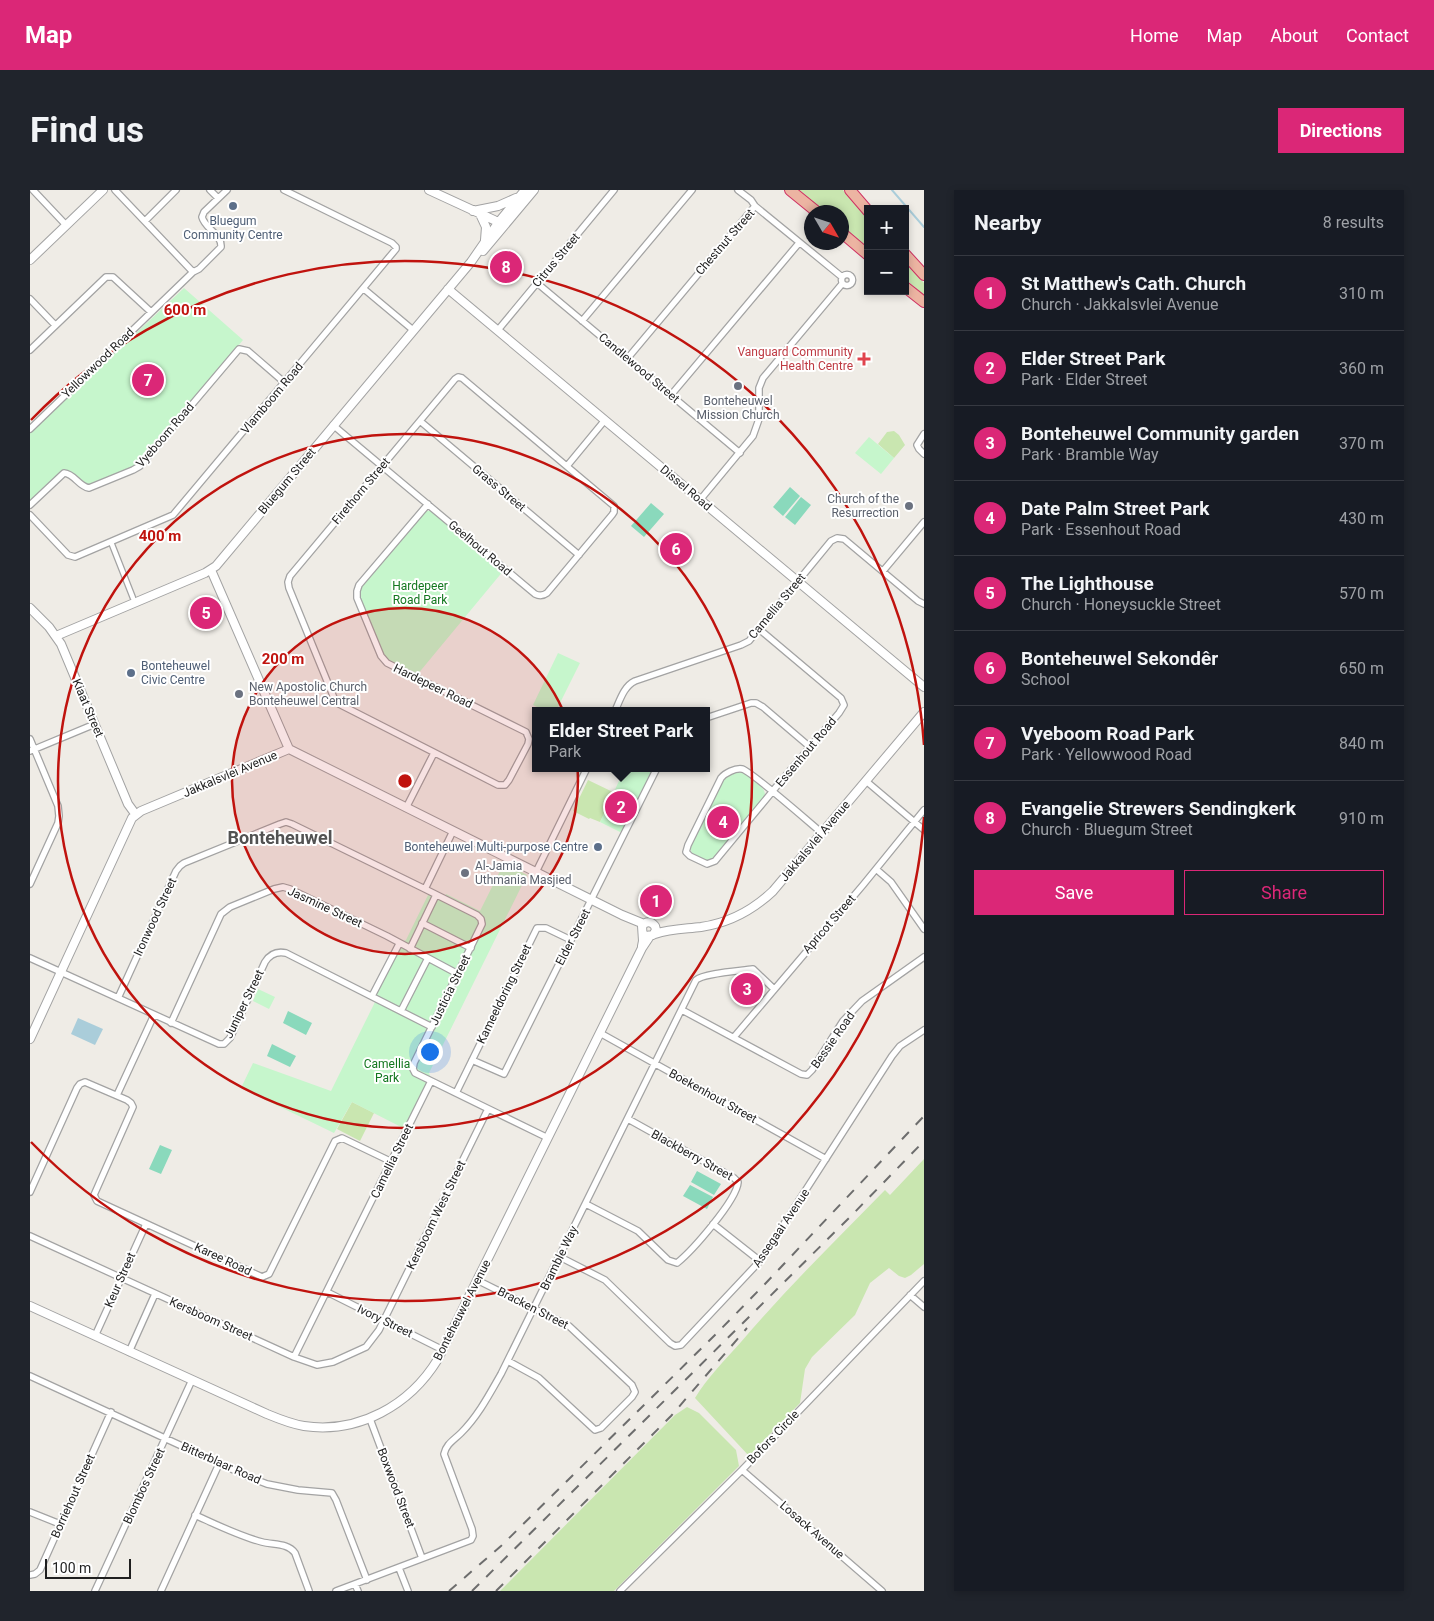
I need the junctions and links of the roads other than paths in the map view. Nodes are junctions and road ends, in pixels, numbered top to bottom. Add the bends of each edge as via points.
1 (33, 190) edge
2 (103, 190) edge
3 (115, 190) edge
4 (176, 190) edge
5 (210, 190) edge
6 (227, 190) edge
7 (284, 190) edge
8 (428, 190) edge
9 (534, 190) edge
10 (614, 190) edge
11 (692, 190) edge
12 (738, 190) edge
13 (790, 190) edge
14 (850, 190) edge
15 (524, 192) edge
16 (218, 198) junction
17 (808, 205) edge
18 (755, 206) junction
19 (864, 206) edge
20 (477, 212) junction
21 (145, 221) junction
22 (66, 225) junction
23 (501, 225) junction
24 (849, 239) edge
25 (484, 242) junction
26 (799, 243) junction
27 (864, 252) edge
28 (909, 258) edge
29 (30, 260) edge
30 (471, 262) junction
31 (193, 272) junction
32 (924, 275) edge
33 (537, 283) junction
34 (364, 289) junction
35 (448, 289) junction
36 (909, 290) edge
37 (30, 299) edge
38 (924, 302) edge
39 (151, 312) junction
40 (582, 321) junction
41 (55, 325) junction
42 (413, 330) junction
43 (498, 330) junction
44 (30, 350) edge
45 (627, 359) junction
46 (285, 383) junction
47 (671, 395) junction
48 (605, 420) junction
49 (420, 421) junction
50 (334, 425) junction
51 (30, 429) edge
52 (924, 434) edge
53 (740, 453) junction
54 (924, 454) edge
55 (382, 466) junction
56 (567, 466) junction
57 (700, 500) junction
58 (428, 504) junction
59 (30, 505) edge
60 (614, 509) joint
61 (30, 515) edge
62 (924, 522) edge
63 (111, 542) junction
64 (579, 555) junction
65 (211, 570) junction
66 (882, 571) junction
67 (797, 582) junction
68 (133, 598) dead end
69 (924, 604) edge
70 (30, 608) edge
71 (76, 628) junction
72 (759, 629) junction
73 (56, 636) junction
74 (64, 650) junction
75 (924, 688) edge
76 (617, 707) edge
77 (924, 712) edge
78 (710, 717) edge
79 (95, 724) junction
80 (30, 739) edge
81 (810, 747) junction
82 (289, 749) junction
83 (32, 750) edge
84 (434, 753) junction
85 (585, 772) edge
86 (655, 772) edge
87 (866, 781) junction
88 (772, 792) junction
89 (406, 808) junction
90 (924, 810) edge
91 (136, 815) junction
92 (914, 822) junction
93 (924, 830) edge
94 (453, 831) junction
95 (822, 833) junction
96 (876, 869) junction
97 (536, 872) junction
98 (30, 884) edge
99 (424, 889) junction
100 (436, 894) junction
101 (591, 900) junction
102 (481, 919) joint
103 (422, 923) junction
104 (924, 929) edge
105 (648, 930) junction
106 (571, 940) junction
107 (399, 944) junction
108 (471, 948) junction
109 (410, 949) junction
110 (924, 957) edge
111 (30, 958) edge
112 (428, 958) junction
113 (61, 972) junction
114 (458, 974) junction
115 (774, 988) junction
116 (372, 996) junction
117 (118, 998) junction
118 (682, 1010) junction
119 (401, 1011) junction
120 (154, 1015) junction
121 (172, 1023) junction
122 (432, 1027) junction
123 (924, 1030) edge
124 (600, 1033) junction
125 (734, 1037) junction
126 (30, 1039) edge
127 (472, 1060) junction
128 (656, 1064) junction
129 (431, 1080) junction
130 (456, 1093) junction
131 (117, 1095) junction
132 (488, 1109) junction
133 (628, 1119) junction
134 (548, 1138) junction
135 (826, 1159) junction
136 (392, 1162) junction
137 (30, 1192) edge
138 (586, 1204) junction
139 (146, 1224) junction
140 (713, 1224) junction
141 (30, 1236) edge
142 (560, 1257) junction
143 (760, 1261) junction
144 (121, 1278) junction
145 (477, 1280) junction
146 (924, 1281) edge
147 (327, 1292) junction
148 (155, 1294) junction
149 (910, 1295) junction
150 (30, 1306) edge
151 (924, 1307) edge
152 (534, 1308) junction
153 (383, 1321) junction
154 (95, 1336) junction
155 (443, 1350) junction
156 (129, 1352) junction
157 (294, 1357) junction
158 (508, 1361) junction
159 (30, 1376) edge
160 (192, 1380) junction
161 (111, 1412) junction
162 (370, 1419) junction
163 (166, 1438) junction
164 (219, 1464) junction
165 (742, 1470) junction
166 (30, 1512) edge
167 (195, 1516) junction
168 (60, 1524) junction
169 (422, 1558) junction
170 (398, 1568) junction
171 (30, 1575) edge
172 (367, 1580) junction
173 (354, 1584) junction
174 (96, 1591) edge
175 (161, 1591) edge
176 (309, 1591) edge
177 (336, 1591) edge
178 (358, 1591) edge
179 (408, 1591) edge
180 (620, 1591) edge
181 (882, 1591) edge

1 - 22 street
2 - 22 street
3 - 21 street
4 - 21 street
5 - 16 street
6 - 16 street
7 - 34 street, Vlamboom Road via 396,247
8 - 20 street
9 - 23 street, Bluegum Street
10 - 33 street, Citrus Street
11 - 40 street
12 - 18 street
13 - 17 highway
14 - 19 highway
15 - 20 street via 503,204
15 - 23 street, Bluegum Street
16 - 31 street, Yellowwood Road via 204,212 202,219 221,240 221,247
18 - 26 street, Chestnut Street
18 - 45 street, Chestnut Street
20 - 23 street
20 - 25 street via 486,230
21 - 31 street
22 - 29 street
23 - 25 street, Bluegum Street
23 - 30 street, Bluegum Street
24 - 27 highway
25 - 30 street, Bluegum Street
26 - 47 street
26 - 53 street via 842,280 763,378 758,424
28 - 32 highway
30 - 35 street, Bluegum Street
31 - 39 street, Yellowwood Road
33 - 40 street, Candlewood Street
33 - 43 street, Citrus Street
34 - 42 street
34 - 46 street, Vlamboom Road
35 - 42 street, Bluegum Street
35 - 43 street, Dissel Road
36 - 38 highway
37 - 41 street
39 - 41 street via 110,276
39 - 51 street, Yellowwood Road
40 - 45 street, Candlewood Street
41 - 44 street
42 - 50 street, Bluegum Street
43 - 48 street, Dissel Road
45 - 47 street, Candlewood Street
46 - 59 street, Vyeboom Road via 248,351 240,349 137,468 89,488 64,473
46 - 63 street, Vlamboom Road via 173,515
47 - 53 street, Candlewood Street
48 - 56 street
48 - 57 street, Dissel Road
49 - 55 street, Firethorn Street
49 - 56 street, Firethorn Street via 455,379 462,378
49 - 64 street, Grass Street
50 - 55 street, Geelhout Road
50 - 65 street, Bluegum Street
52 - 54 street via 917,445
53 - 57 street
55 - 58 street, Geelhout Road
55 - 84 street, Firethorn Street via 290,576 288,586 339,704
56 - 60 street, Firethorn Street
57 - 67 street, Dissel Road
58 - 64 street, Geelhout Road via 537,595 547,593
58 - 84 street, Hardepeer Road via 358,588 357,598 378,647 389,664 524,731 529,739 509,780 503,785
60 - 64 street, Geelhout Road
61 - 63 street, Vlamboom Road via 70,556
62 - 66 street
63 - 68 street
65 - 71 street, Bluegum Street
65 - 82 street
66 - 67 street, Camellia Street via 844,539 837,538
66 - 69 street, Camellia Street
67 - 72 street, Camellia Street
67 - 75 street, Dissel Road
70 - 73 street, Kiaat Street
71 - 73 street, Bluegum Street
71 - 74 street via 68,637
72 - 76 street, Camellia Street via 742,645 630,683
72 - 81 street, Essenhout Road via 844,701 843,708
73 - 74 street, Kiaat Street
74 - 79 street, Kiaat Street
77 - 87 street, Jakkalsvlei Avenue
78 - 81 street via 756,703
79 - 83 street
79 - 91 street, Kiaat Street via 128,804
80 - 83 street
81 - 88 street, Essenhout Road
82 - 89 street, Jakkalsvlei Avenue
82 - 91 street, Jakkalsvlei Avenue
83 - 98 street via 58,806 59,816
84 - 89 street
85 - 97 street
86 - 101 street, Elder Street
87 - 92 street
87 - 95 street, Jakkalsvlei Avenue
88 - 88 street, Essenhout Road via 712,863 707,864 686,852 725,774 743,769
88 - 95 street
89 - 94 street, Jakkalsvlei Avenue
90 - 92 street, Apricot Street
91 - 113 street via 126,828
92 - 93 street
92 - 96 street, Apricot Street
94 - 97 street, Jakkalsvlei Avenue
94 - 99 street
95 - 105 street, Jakkalsvlei Avenue via 772,891 754,906 724,921 704,926
96 - 104 street via 894,886
96 - 115 street, Apricot Street
97 - 101 street, Jakkalsvlei Avenue
99 - 100 street, Ironwood Street
99 - 117 street, Ironwood Street via 292,824 280,824 180,866
100 - 102 street, Ironwood Street
100 - 103 street
101 - 105 street, Jakkalsvlei Avenue
101 - 106 street, Elder Street
102 - 108 street, Justicia Street via 481,928
103 - 108 street
103 - 109 street
105 - 124 street, Bonteheuwel Avenue
106 - 127 street, Kameeldoring Street via 546,928 537,928
106 - 127 street, Elder Street via 504,1074
107 - 109 street, Jasmine Street
107 - 116 street
107 - 121 street, Jasmine Street via 290,889 274,889 221,914
108 - 114 street, Justicia Street
109 - 112 street, Jasmine Street
110 - 125 street, Bessie Road via 862,1001 843,1021 807,1075
111 - 113 street, Juniper Street
112 - 114 street, Jasmine Street
112 - 119 street
113 - 117 street, Juniper Street
113 - 126 street
114 - 122 street, Justicia Street
115 - 118 street, Bramble Way via 752,969 699,977
115 - 125 street, Apricot Street
116 - 119 street
116 - 121 street, Juniper Street via 278,952 265,962 227,1042 216,1043
117 - 120 street, Juniper Street
118 - 125 street, Bessie Road
118 - 128 street, Bramble Way
119 - 122 street
120 - 121 street, Juniper Street
120 - 131 street
122 - 129 street, Justicia Street via 413,1069 419,1076
123 - 135 street, Assegaai Avenue via 900,1046 892,1056
124 - 128 street, Boekenhout Street
124 - 134 street, Bonteheuwel Avenue
127 - 130 street, Kameeldoring Street
128 - 133 street, Bramble Way
128 - 135 street, Boekenhout Street
129 - 130 street
129 - 136 street, Camellia Street
130 - 132 street
131 - 137 street via 88,1082 78,1086
131 - 139 street, Karee Road via 130,1101 133,1110 94,1195 97,1201
132 - 134 street
132 - 153 street, Kersboom West Street
133 - 138 street, Bramble Way
133 - 140 street, Blackberry Street via 736,1180 737,1189
134 - 145 street, Bonteheuwel Avenue
135 - 143 street, Assegaai Avenue
136 - 139 street, Karee Road via 342,1138 335,1141 270,1274 262,1277
136 - 147 street, Camellia Street
138 - 140 street, Blackberry Street via 638,1231 674,1263 682,1259
138 - 142 street, Bramble Way
139 - 144 street, Keur Street
140 - 143 street
141 - 144 street, Kersboom Street
142 - 143 street, Assegaai Avenue via 605,1280 675,1346 681,1345
142 - 152 street, Bramble Way
144 - 148 street, Kersboom Street
144 - 154 street, Keur Street
145 - 152 street, Bracken Street
145 - 155 street, Bonteheuwel Avenue
146 - 149 street, Bofors Circle
147 - 153 street, Ivory Street
147 - 157 street, Camellia Street
148 - 156 street
148 - 157 street, Kersboom Street
149 - 151 street
149 - 165 street, Bofors Circle
150 - 154 street, Bonteheuwel Avenue
152 - 158 street, Bramble Way
152 - 158 street, Bracken Street via 574,1329 632,1385 635,1392 601,1428 595,1430 539,1378
153 - 155 street, Ivory Street
153 - 157 street, Kersboom Street via 366,1347 333,1362 317,1365
154 - 156 street, Bonteheuwel Avenue
155 - 162 street, Bonteheuwel Avenue via 417,1388
156 - 160 street, Bonteheuwel Avenue
158 - 169 street, Bramble Way via 478,1413 446,1447 444,1454 473,1536 471,1540
159 - 161 street, Bitterblaar Road
160 - 162 street, Bonteheuwel Avenue via 267,1414 304,1426 335,1427
160 - 163 street, Blombos Street
161 - 163 street, Bitterblaar Road
161 - 168 street, Borriehout Street
162 - 169 street, Boxwood Street
163 - 164 street, Bitterblaar Road
163 - 174 street, Blombos Street
164 - 167 street
164 - 172 street, Bitterblaar Road via 267,1484 332,1493
165 - 180 street, Bofors Circle
165 - 181 street, Losack Avenue
166 - 168 street
167 - 175 street
167 - 176 street via 234,1533 292,1549
168 - 171 street, Borriehout Street via 40,1570
169 - 170 street, Bramble Way
170 - 172 street, Bramble Way
170 - 179 street
172 - 173 street, Bramble Way
173 - 177 street, Bramble Way
173 - 178 street

